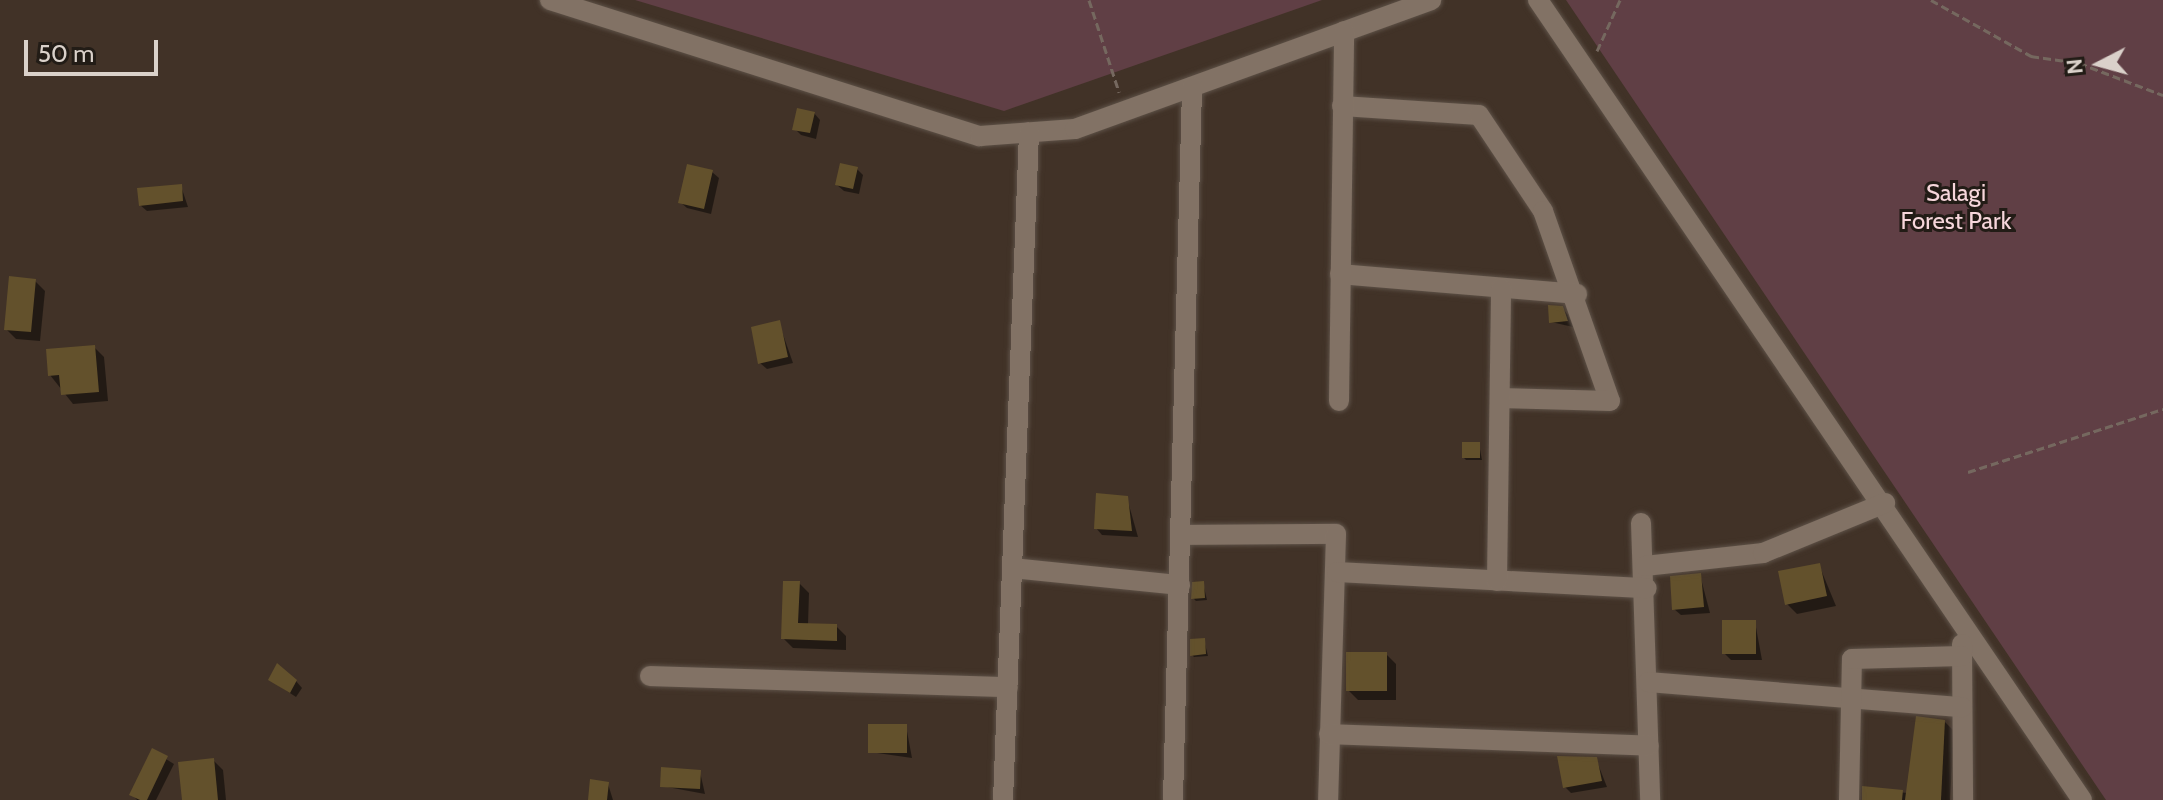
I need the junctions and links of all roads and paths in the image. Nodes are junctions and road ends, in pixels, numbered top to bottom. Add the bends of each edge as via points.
1 (550, 0) edge
2 (1089, 0) edge
3 (1431, 0) edge
4 (1538, 0) edge
5 (1620, 0) edge
6 (1931, 0) edge
7 (1344, 31) junction
8 (1589, 68) junction
9 (1192, 87) junction
10 (2163, 95) edge
11 (1342, 106) junction
12 (1125, 111) junction
13 (1029, 133) junction
14 (1340, 274) junction
15 (1501, 288) junction
16 (1577, 294) junction
17 (1500, 398) junction
18 (1339, 401) dead end
19 (2163, 409) edge
20 (1968, 472) dead end
21 (1885, 503) junction
22 (1641, 523) dead end
23 (1181, 535) junction
24 (1645, 566) junction
25 (1012, 568) junction
26 (1337, 572) junction
27 (1497, 581) junction
28 (1180, 585) junction
29 (1647, 588) junction
30 (1962, 616) junction
31 (1962, 656) junction
32 (650, 676) dead end
33 (1648, 682) junction
34 (1008, 687) junction
35 (1848, 701) junction
36 (1962, 707) junction
37 (1329, 734) junction
38 (1649, 746) junction
39 (1003, 800) edge
40 (1173, 800) edge
41 (1328, 800) edge
42 (1650, 800) edge
43 (1849, 800) edge
44 (1963, 800) edge
45 (2082, 800) edge

1 - 13 street via 980,136
2 - 12 path
3 - 7 street
4 - 8 street
5 - 8 path
6 - 10 path via 2031,56 2079,63
7 - 9 street
7 - 11 street
8 - 21 street
9 - 12 street
9 - 23 street
11 - 14 street
11 - 16 street via 1479,115 1543,211
12 - 13 street via 1075,129
13 - 25 street
14 - 15 street
14 - 18 street
15 - 16 street
15 - 17 street
16 - 17 street via 1610,401
17 - 27 street
19 - 20 path
21 - 24 street via 1763,553
21 - 30 street
22 - 24 street
23 - 26 street via 1336,534
23 - 28 street
24 - 29 street
25 - 28 street
25 - 34 street
26 - 27 street
26 - 37 street
27 - 29 street
28 - 40 street
29 - 33 street
30 - 31 street
30 - 45 street
31 - 35 street via 1852,659
31 - 36 street
32 - 34 street
33 - 35 street
33 - 38 street
34 - 39 street
35 - 36 street
35 - 43 street
36 - 44 street
37 - 38 street
37 - 41 street
38 - 42 street

